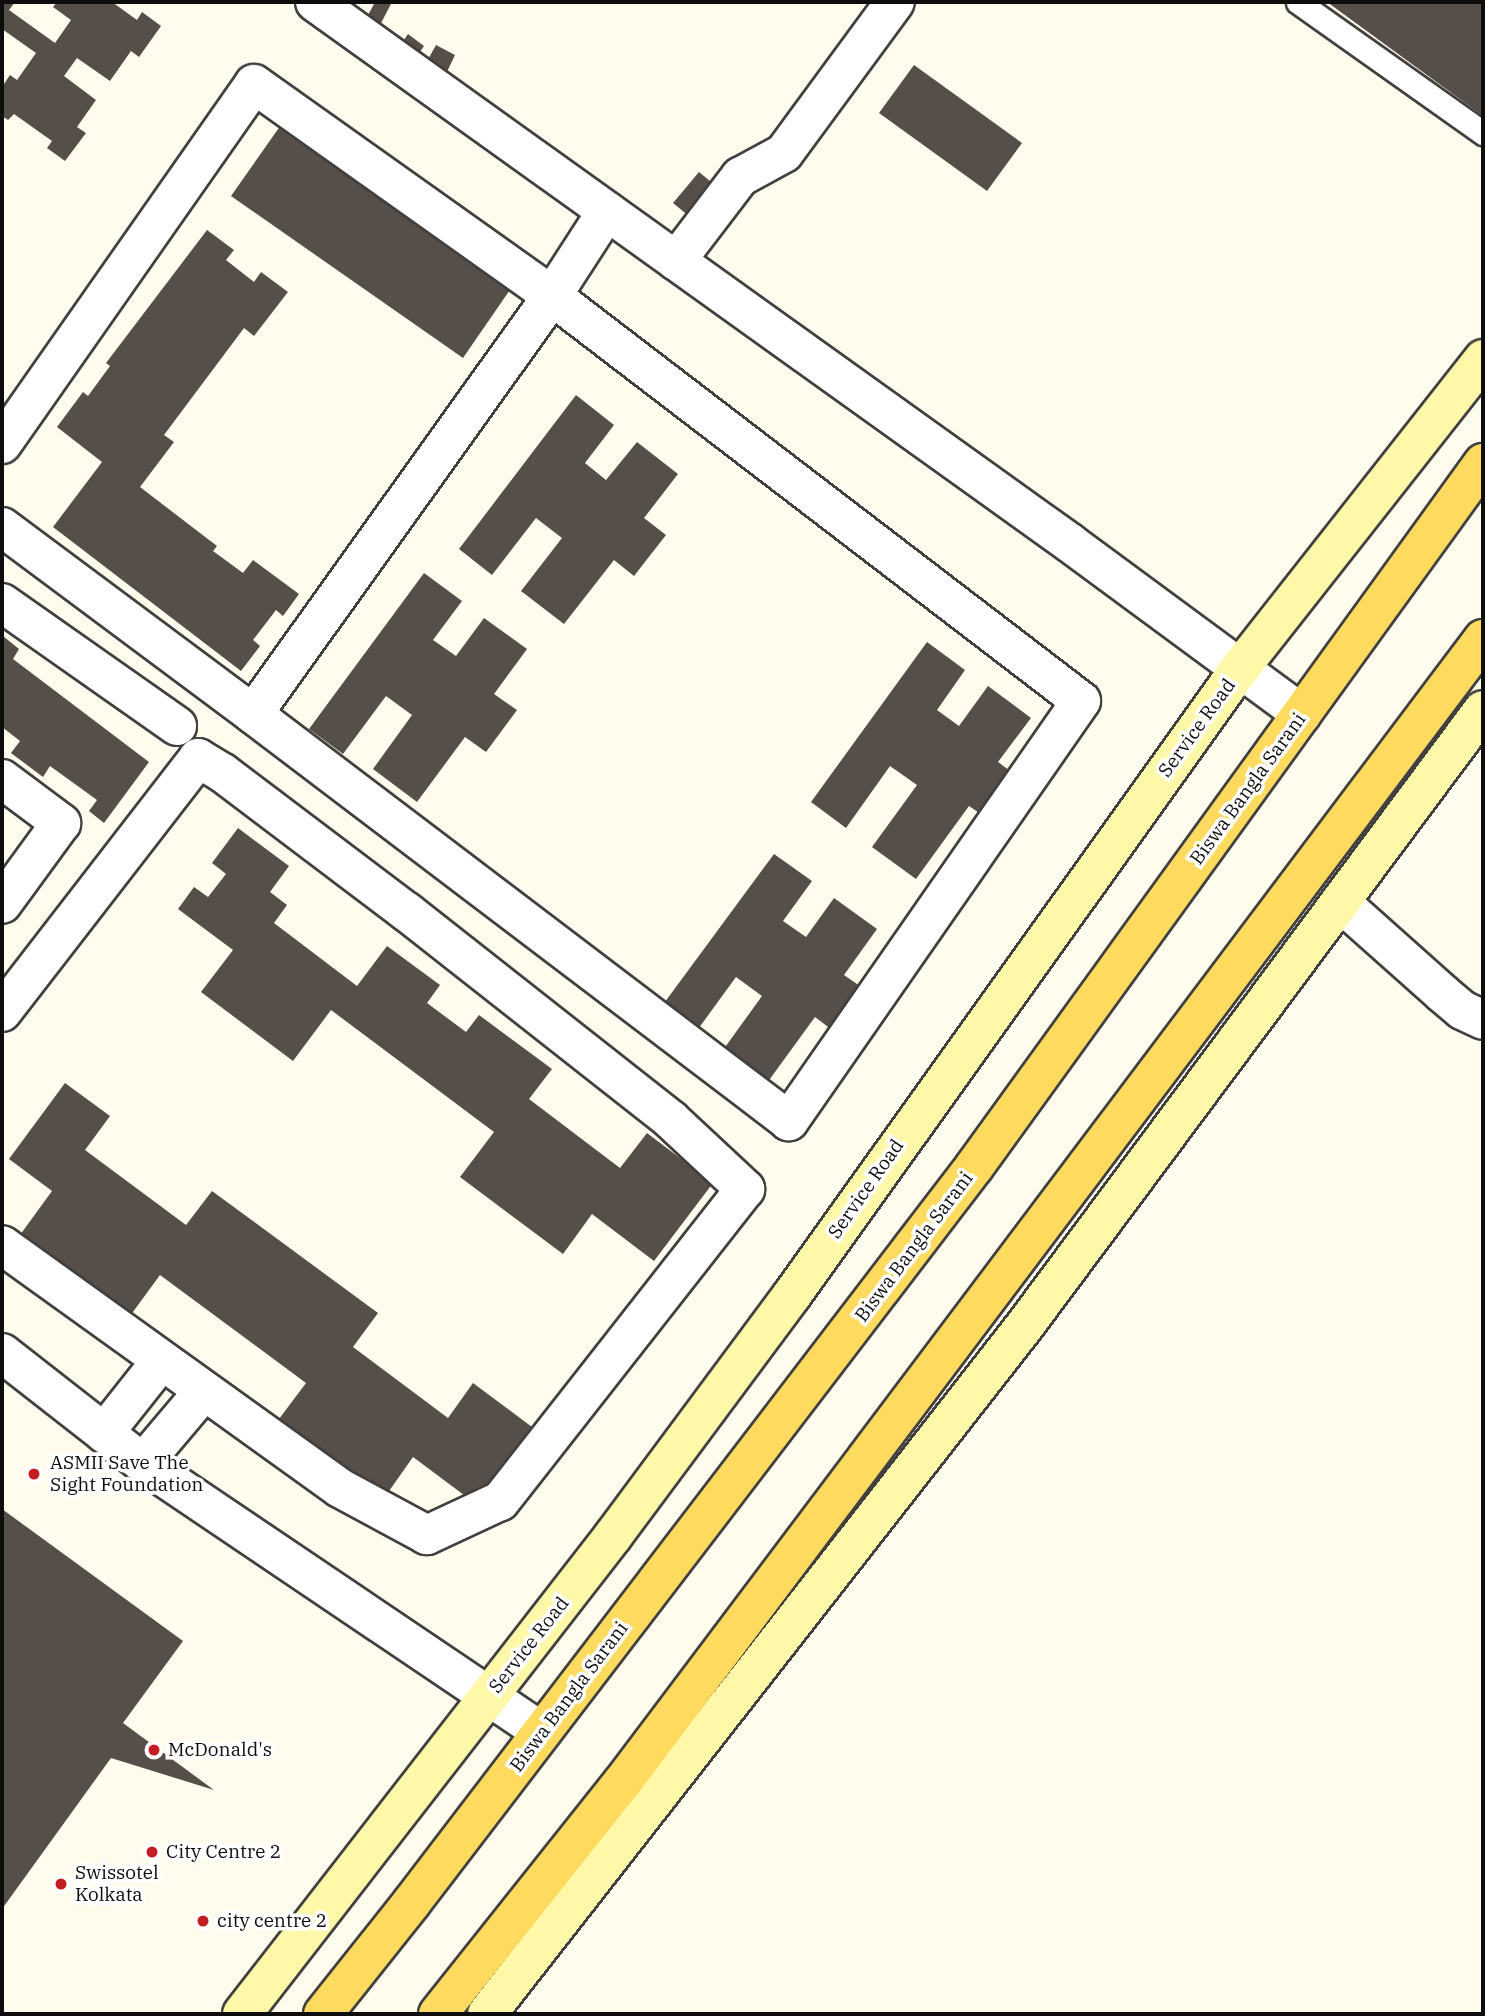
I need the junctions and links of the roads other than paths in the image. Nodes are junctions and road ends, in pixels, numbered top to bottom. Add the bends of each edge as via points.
1 (316, 2) edge
2 (895, 2) edge
3 (1298, 2) edge
4 (1483, 133) edge
5 (607, 211) junction
6 (676, 261) junction
7 (552, 296) junction
8 (1483, 359) edge
9 (2, 444) edge
10 (1483, 463) edge
11 (2, 527) edge
12 (2, 603) edge
13 (1483, 639) edge
14 (1241, 667) junction
15 (1483, 710) edge
16 (253, 713) junction
17 (1302, 714) junction
18 (177, 726) dead end
19 (2, 779) edge
20 (1340, 902) junction
21 (2, 904) edge
22 (2, 1012) edge
23 (1483, 1020) edge
24 (2, 1245) edge
25 (2, 1353) edge
26 (162, 1361) junction
27 (203, 1392) junction
28 (104, 1433) junction
29 (143, 1463) junction
30 (490, 1695) junction
31 (542, 1732) junction
32 (242, 2014) edge
33 (323, 2014) edge
34 (438, 2014) edge
35 (486, 2014) edge

1 - 5 street
2 - 6 street via 784,153 740,177
3 - 4 lane
5 - 6 street
5 - 7 street
6 - 14 street
7 - 9 street via 254,84
7 - 16 street
7 - 16 street via 1081,701 789,1121
8 - 14 street, Service Road
10 - 17 main road, Biswa Bangla Sarani
11 - 16 street
12 - 18 street
13 - 34 main road via 639,1761
14 - 17 street
14 - 30 street, Service Road via 792,1295
15 - 20 street
17 - 31 main road, Biswa Bangla Sarani via 974,1167
19 - 21 street via 61,823
20 - 23 street via 1441,993
20 - 35 street via 1026,1324
22 - 27 street via 198,758 396,904 670,1119 745,1189 500,1502 427,1535 340,1488
24 - 26 street
25 - 28 street
26 - 27 street
26 - 28 street
27 - 29 street
28 - 29 street
29 - 30 street
30 - 31 street
30 - 32 street, Service Road
31 - 33 main road, Biswa Bangla Sarani

